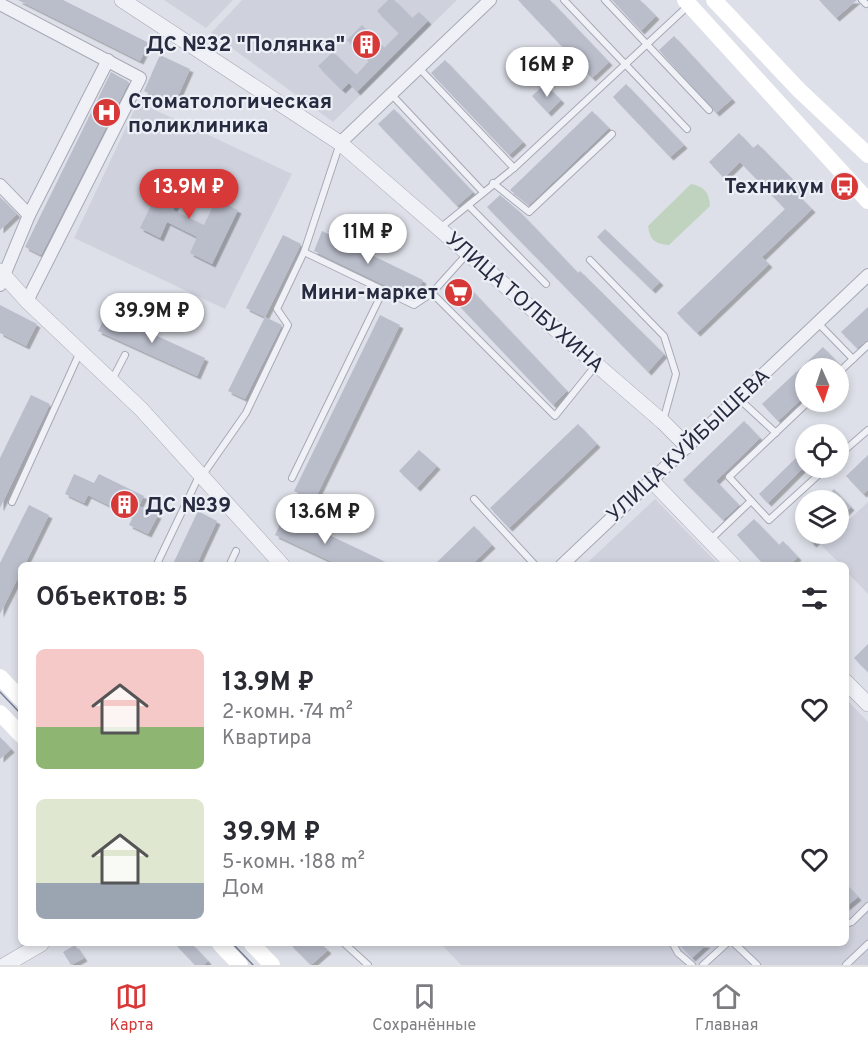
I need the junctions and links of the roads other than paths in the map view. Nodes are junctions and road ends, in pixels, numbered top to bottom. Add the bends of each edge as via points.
1 (122, 0) edge
2 (490, 0) edge
3 (564, 0) edge
4 (605, 0) edge
5 (714, 0) edge
6 (687, 2) edge
7 (0, 4) edge
8 (647, 45) junction
9 (108, 60) junction
10 (625, 66) junction
11 (419, 68) junction
12 (391, 94) junction
13 (709, 110) dead end
14 (687, 129) dead end
15 (612, 134) dead end
16 (340, 143) junction
17 (868, 155) edge
18 (514, 168) junction
19 (493, 183) junction
20 (0, 185) edge
21 (483, 192) junction
22 (868, 201) edge
23 (469, 206) junction
24 (29, 215) junction
25 (439, 228) junction
26 (304, 252) junction
27 (468, 253) junction
28 (590, 260) dead end
29 (868, 275) edge
30 (1, 277) edge
31 (546, 284) dead end
32 (384, 291) junction
33 (432, 293) junction
34 (27, 301) junction
35 (818, 322) junction
36 (868, 345) edge
37 (81, 350) junction
38 (125, 355) dead end
39 (853, 359) junction
40 (849, 363) edge
41 (597, 364) junction
42 (112, 381) junction
43 (738, 398) junction
44 (798, 412) edge
45 (663, 422) junction
46 (868, 429) edge
47 (776, 433) junction
48 (687, 446) junction
49 (849, 446) edge
50 (201, 475) junction
51 (292, 478) dead end
52 (815, 478) edge
53 (651, 480) junction
54 (474, 499) dead end
55 (751, 501) junction
56 (12, 502) dead end
57 (710, 540) junction
58 (236, 551) dead end
59 (158, 562) edge
60 (230, 562) edge
61 (279, 562) edge
62 (532, 562) edge
63 (565, 562) edge
64 (730, 562) edge
65 (0, 677) edge
66 (849, 684) edge
67 (18, 696) edge
68 (868, 704) edge
69 (0, 713) edge
70 (18, 732) edge
71 (868, 906) edge
72 (849, 923) edge
73 (868, 944) edge
74 (37, 946) edge
75 (222, 946) edge
76 (254, 946) edge
77 (347, 946) edge
78 (674, 946) edge
79 (724, 946) edge
80 (737, 946) edge
81 (4, 965) edge
82 (240, 965) edge
83 (272, 965) edge
84 (368, 965) edge
85 (692, 965) edge
86 (703, 965) edge
87 (757, 965) edge
88 (846, 965) edge

1 - 16 street, УЛИЦА ТОЛБУХИНА
2 - 11 street
3 - 10 lane
4 - 8 lane
5 - 17 main road via 799,90
6 - 8 lane
6 - 22 main road
7 - 9 street
8 - 10 lane
8 - 13 lane
9 - 24 street
9 - 34 street via 140,78
10 - 14 lane
10 - 18 lane
11 - 12 street
11 - 18 lane
12 - 16 street
12 - 21 lane
15 - 19 lane via 529,212
16 - 25 street, УЛИЦА ТОЛБУХИНА
16 - 26 lane
18 - 19 lane
19 - 21 lane
20 - 24 street
21 - 23 lane
23 - 25 lane
23 - 31 lane
24 - 30 street
25 - 27 street, УЛИЦА ТОЛБУХИНА
26 - 32 lane
26 - 50 lane via 277,309 288,325 246,413
27 - 33 lane
27 - 41 street, УЛИЦА ТОЛБУХИНА
28 - 45 lane via 664,336 676,374
29 - 35 street, УЛИЦА КУЙБЫШЕВА
30 - 34 street
32 - 33 lane via 414,305
32 - 51 lane
33 - 41 lane via 555,416
34 - 37 street
35 - 39 lane
35 - 43 street, УЛИЦА КУЙБЫШЕВА
36 - 39 lane
37 - 42 street
37 - 56 lane
38 - 42 lane
39 - 40 lane
41 - 45 street, УЛИЦА ТОЛБУХИНА
42 - 50 street
43 - 47 lane
43 - 48 street, УЛИЦА КУЙБЫШЕВА
44 - 47 lane
45 - 48 street, УЛИЦА ТОЛБУХИНА
46 - 49 lane
47 - 55 lane via 729,477
48 - 53 street, УЛИЦА КУЙБЫШЕВА
50 - 59 lane
50 - 61 street
52 - 55 lane via 769,520
53 - 57 street
53 - 63 street, УЛИЦА КУЙБЫШЕВА
54 - 62 lane
55 - 57 lane
57 - 64 street
58 - 60 lane
65 - 67 main road
66 - 68 street
69 - 70 main road
71 - 72 lane
73 - 88 lane
74 - 81 street
75 - 82 main road
76 - 83 main road
77 - 84 lane
78 - 85 lane
79 - 86 lane
80 - 87 lane

